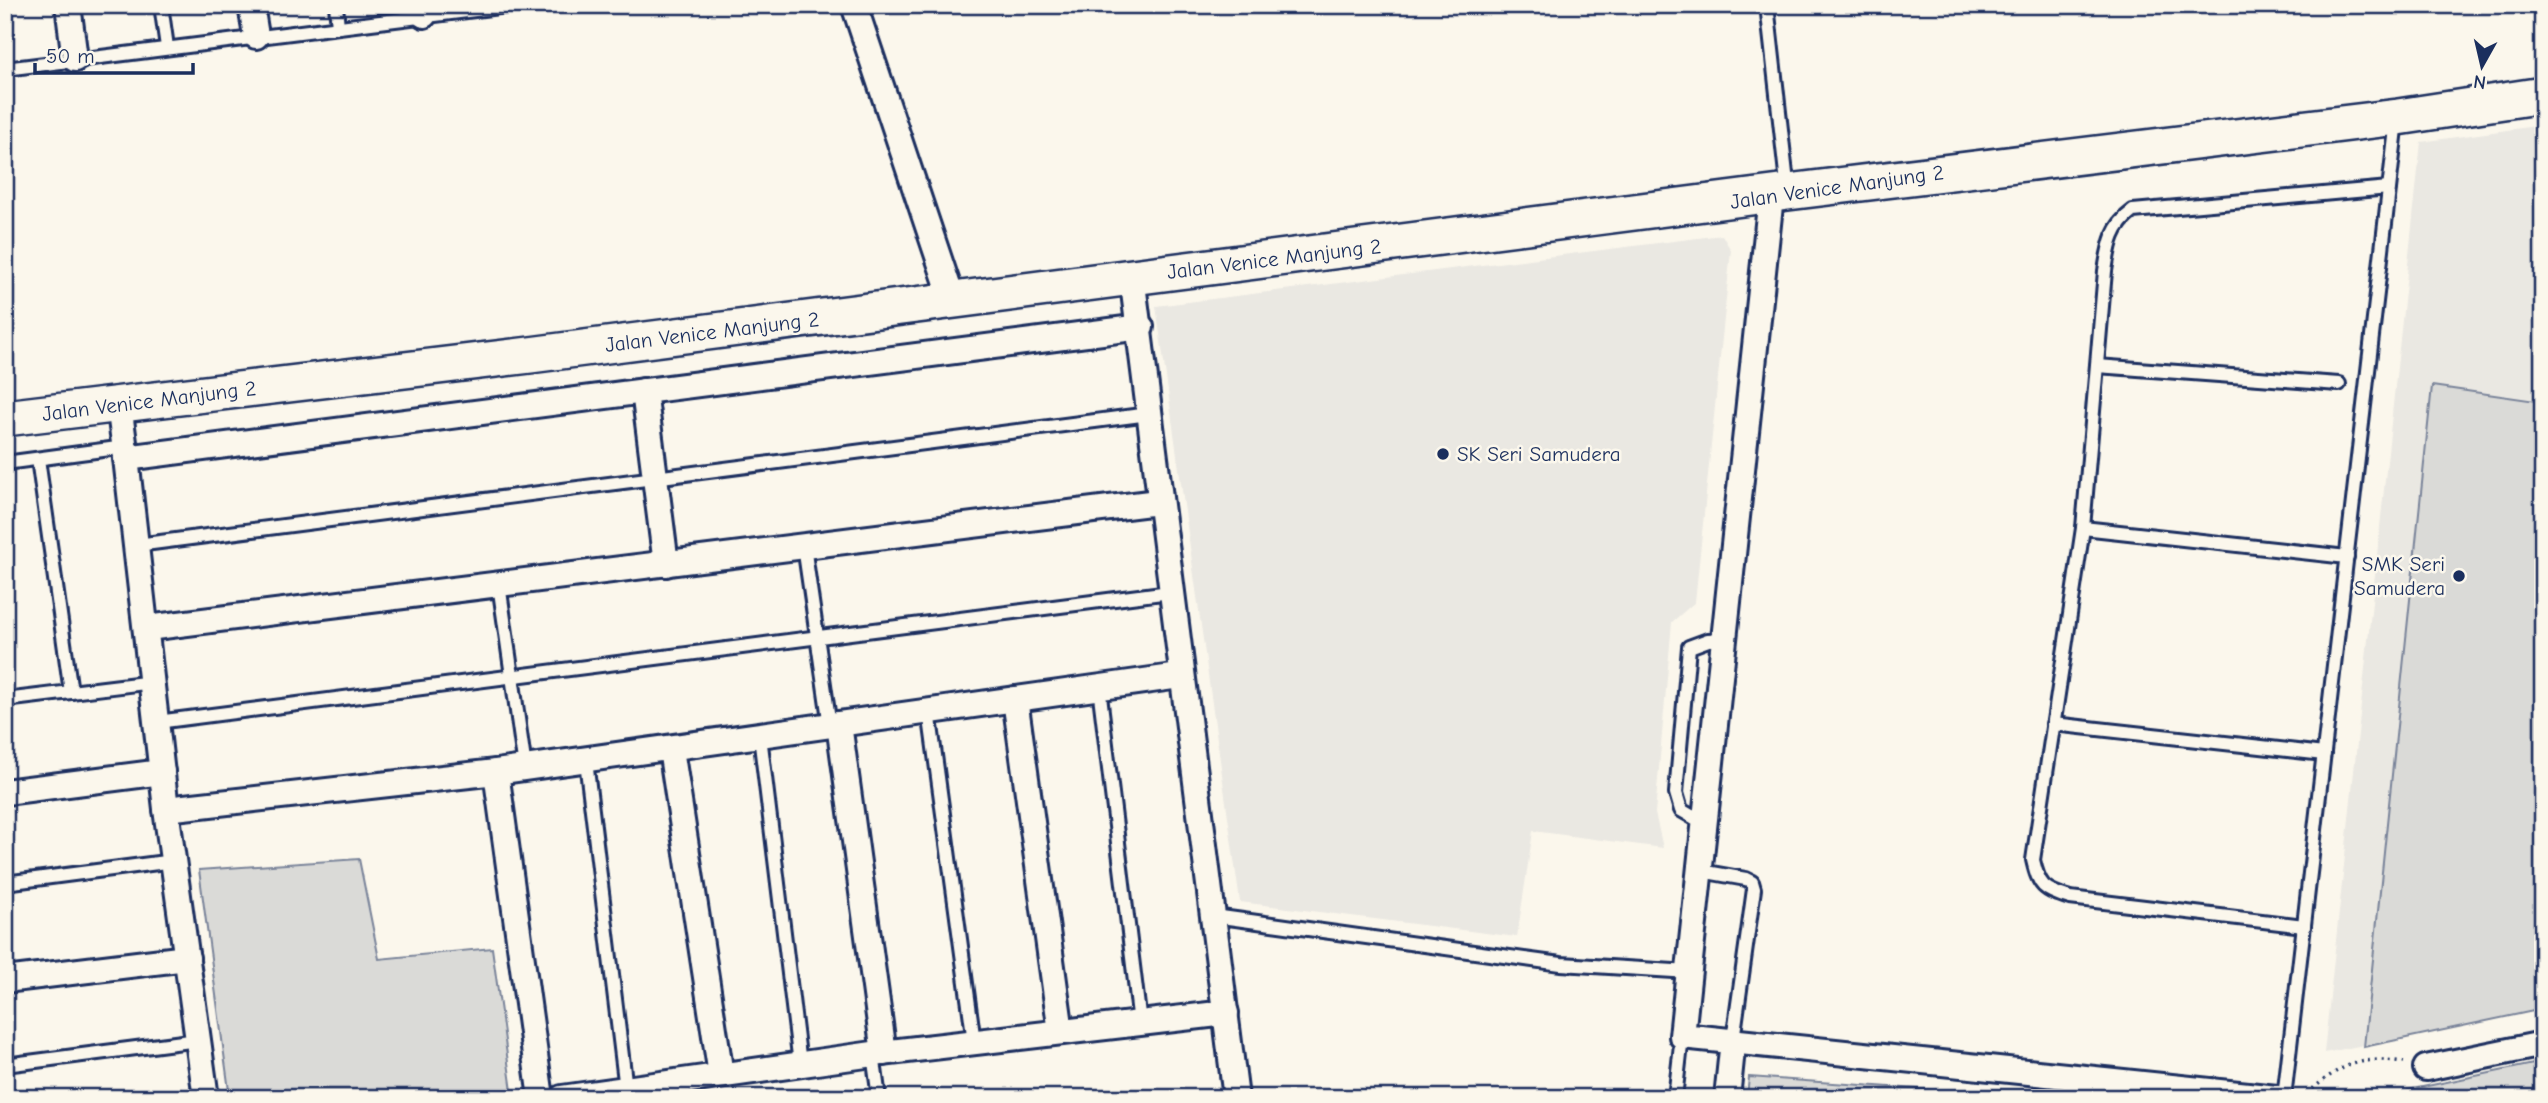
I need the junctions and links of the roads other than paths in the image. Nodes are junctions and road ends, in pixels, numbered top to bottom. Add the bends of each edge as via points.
1 (68, 5) edge
2 (161, 5) edge
3 (251, 5) edge
4 (336, 5) edge
5 (515, 5) edge
6 (855, 5) edge
7 (1767, 5) edge
8 (424, 10) edge
9 (338, 27) junction
10 (256, 36) junction
11 (167, 47) junction
12 (75, 59) junction
13 (5, 69) edge
14 (2543, 95) edge
15 (2398, 117) junction
16 (2389, 188) junction
17 (1780, 194) junction
18 (1132, 276) junction
19 (954, 301) junction
20 (1141, 327) junction
21 (2097, 366) junction
22 (2339, 384) dead end
23 (644, 391) junction
24 (119, 404) junction
25 (1149, 414) junction
26 (5, 418) edge
27 (125, 453) junction
28 (38, 459) junction
29 (5, 463) edge
30 (655, 477) junction
31 (1158, 502) junction
32 (2083, 528) junction
33 (137, 545) junction
34 (804, 546) junction
35 (2347, 557) junction
36 (666, 564) junction
37 (499, 584) junction
38 (1170, 592) junction
39 (148, 628) junction
40 (817, 636) junction
41 (1725, 639) junction
42 (512, 675) junction
43 (1180, 676) junction
44 (153, 682) junction
45 (1099, 687) junction
46 (71, 692) junction
47 (1015, 699) junction
48 (5, 700) edge
49 (929, 711) junction
50 (157, 722) junction
51 (2053, 724) junction
52 (834, 725) junction
53 (760, 736) junction
54 (671, 749) junction
55 (2324, 754) junction
56 (586, 761) junction
57 (525, 768) junction
58 (162, 772) junction
59 (496, 772) junction
60 (5, 792) edge
61 (166, 809) junction
62 (1706, 824) junction
63 (173, 861) junction
64 (1701, 871) junction
65 (5, 883) edge
66 (1214, 916) junction
67 (2304, 926) junction
68 (187, 958) junction
69 (1690, 972) junction
70 (5, 980) edge
71 (1226, 1013) junction
72 (1140, 1023) junction
73 (1061, 1032) junction
74 (1682, 1036) junction
75 (198, 1040) junction
76 (1733, 1040) junction
77 (974, 1042) junction
78 (2543, 1044) edge
79 (878, 1054) junction
80 (5, 1065) edge
81 (800, 1065) junction
82 (2426, 1068) road end
83 (721, 1075) junction
84 (626, 1088) junction
85 (206, 1098) edge
86 (541, 1098) edge
87 (562, 1098) edge
88 (879, 1098) edge
89 (1236, 1098) edge
90 (1675, 1098) edge
91 (1727, 1098) edge
92 (2277, 1098) edge
93 (2284, 1098) edge

1 - 12 street
2 - 11 lane
3 - 10 street
4 - 9 lane
5 - 8 lane
6 - 19 street
7 - 17 lane
8 - 9 lane
9 - 10 lane
10 - 11 lane
11 - 12 lane
12 - 13 lane
14 - 15 street, Jalan Venice Manjung 2
15 - 16 lane
15 - 17 street, Jalan Venice Manjung 2
16 - 21 lane via 2133,211 2111,236
16 - 35 lane
17 - 18 street, Jalan Venice Manjung 2
17 - 41 street
18 - 19 street, Jalan Venice Manjung 2
18 - 20 street
19 - 24 street, Jalan Venice Manjung 2
20 - 23 street
20 - 25 street
21 - 22 lane
21 - 32 lane
23 - 27 street
23 - 30 street
24 - 26 street, Jalan Venice Manjung 2
24 - 27 street
25 - 30 lane
25 - 31 street
27 - 28 lane
27 - 33 street
28 - 29 lane
28 - 46 lane
30 - 33 lane
30 - 36 street
31 - 34 street
31 - 38 street
32 - 35 lane
32 - 51 lane
33 - 39 street
34 - 36 street
34 - 40 lane
35 - 55 lane
36 - 37 street
37 - 39 street
37 - 42 lane
38 - 40 lane
38 - 43 street
39 - 44 street
40 - 42 lane
40 - 52 lane
41 - 62 street
41 - 62 lane via 1689,647 1675,793 1681,810
42 - 50 lane
42 - 57 lane
43 - 45 street
43 - 66 street
44 - 46 lane
44 - 50 street
45 - 47 street
45 - 72 lane
46 - 48 lane
47 - 49 street
47 - 73 street
49 - 52 street
49 - 77 lane
50 - 58 street
51 - 55 lane
51 - 67 lane via 2034,860 2038,882 2052,893 2070,898
52 - 53 street
52 - 79 street
53 - 54 street
53 - 81 lane
54 - 56 street
54 - 83 street
55 - 67 lane
56 - 57 street
56 - 84 lane
57 - 59 street
58 - 60 street
58 - 61 street
59 - 61 street
59 - 86 street
61 - 63 street
62 - 64 street
63 - 65 lane
63 - 68 street
64 - 69 street
64 - 76 lane via 1746,878 1754,889
66 - 69 lane via 1561,964
66 - 71 street
67 - 93 lane
68 - 70 street
68 - 75 street
69 - 74 street
71 - 72 street
71 - 89 street
72 - 73 street
73 - 77 street
74 - 76 street
74 - 90 lane
75 - 80 lane
75 - 85 street
76 - 91 street
76 - 92 street
77 - 79 street
78 - 82 street
79 - 81 street
79 - 88 lane
81 - 83 street
83 - 84 street
84 - 87 street

